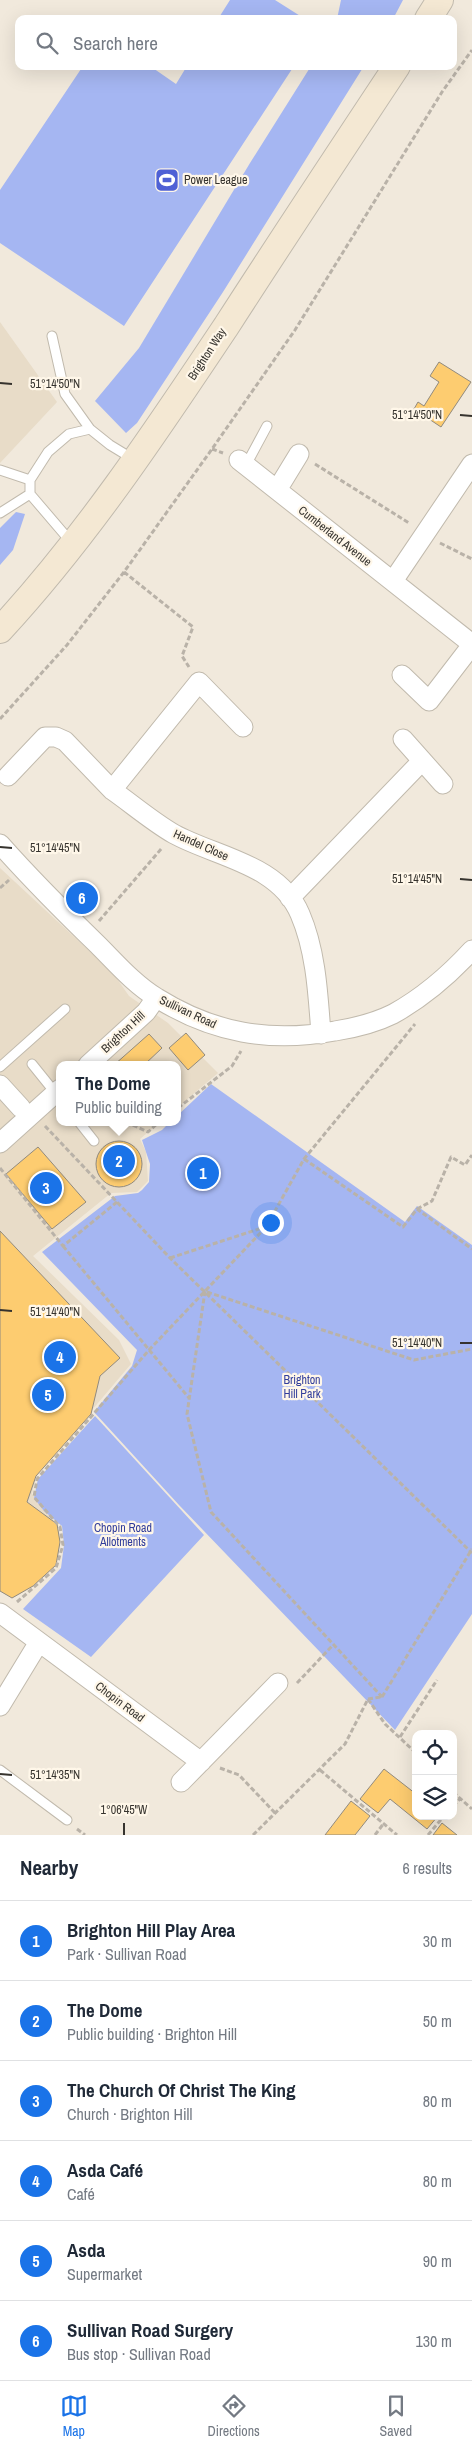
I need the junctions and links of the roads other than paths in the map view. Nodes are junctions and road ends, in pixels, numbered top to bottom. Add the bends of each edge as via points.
1 (440, 0) edge
2 (431, 15) edge
3 (394, 70) edge
4 (52, 336) dead end
5 (267, 426) dead end
6 (90, 429) junction
7 (299, 454) road end
8 (134, 460) junction
9 (243, 462) joint
10 (472, 464) edge
11 (0, 470) edge
12 (30, 480) junction
13 (277, 490) junction
14 (30, 494) junction
15 (0, 513) edge
16 (73, 544) junction
17 (392, 581) junction
18 (0, 630) edge
19 (472, 644) edge
20 (402, 674) dead end
21 (243, 727) dead end
22 (403, 739) dead end
23 (422, 761) junction
24 (8, 776) dead end
25 (443, 784) dead end
26 (112, 790) junction
27 (0, 844) edge
28 (290, 898) junction
29 (472, 950) edge
30 (156, 998) junction
31 (65, 1009) dead end
32 (321, 1034) junction
33 (93, 1061) edge
34 (32, 1064) dead end
35 (0, 1067) edge
36 (0, 1085) edge
37 (56, 1091) edge
38 (56, 1096) edge
39 (21, 1108) dead end
40 (82, 1126) edge
41 (2, 1138) edge
42 (94, 1141) dead end
43 (5, 1610) edge
44 (40, 1642) junction
45 (278, 1682) road end
46 (0, 1706) edge
47 (201, 1762) junction
48 (0, 1770) edge
49 (181, 1782) dead end
50 (68, 1820) dead end

1 - 2 street
3 - 8 street, Brighton Way
4 - 6 lane via 65,394
5 - 9 lane
6 - 8 lane
6 - 12 lane via 69,434 48,452
7 - 13 street
8 - 16 street, Brighton Way
9 - 13 street, Cumberland Avenue
10 - 17 street
11 - 12 lane
12 - 14 lane
13 - 17 street, Cumberland Avenue
14 - 15 lane
14 - 16 lane
16 - 18 street, Brighton Way
17 - 19 street, Cumberland Avenue
19 - 20 street, Cumberland Avenue via 429,702
21 - 26 street via 199,682
22 - 23 street
23 - 25 street
23 - 28 street
24 - 26 street, Handel Close via 45,737 51,736 65,742
26 - 28 street, Handel Close via 174,834 259,870
27 - 30 street, Sullivan Road via 117,964
28 - 32 street, Handel Close via 300,912 313,956
29 - 32 street, Sullivan Road via 456,968 392,1014 356,1028
30 - 32 street, Sullivan Road via 212,1024 246,1034 277,1037
30 - 33 street, Brighton Hill via 146,1012
31 - 35 lane
34 - 37 lane
36 - 39 street
38 - 41 street
40 - 42 lane
43 - 44 street, Chopin Road
44 - 46 street
44 - 47 street, Chopin Road
45 - 47 street
47 - 49 street
48 - 50 lane

